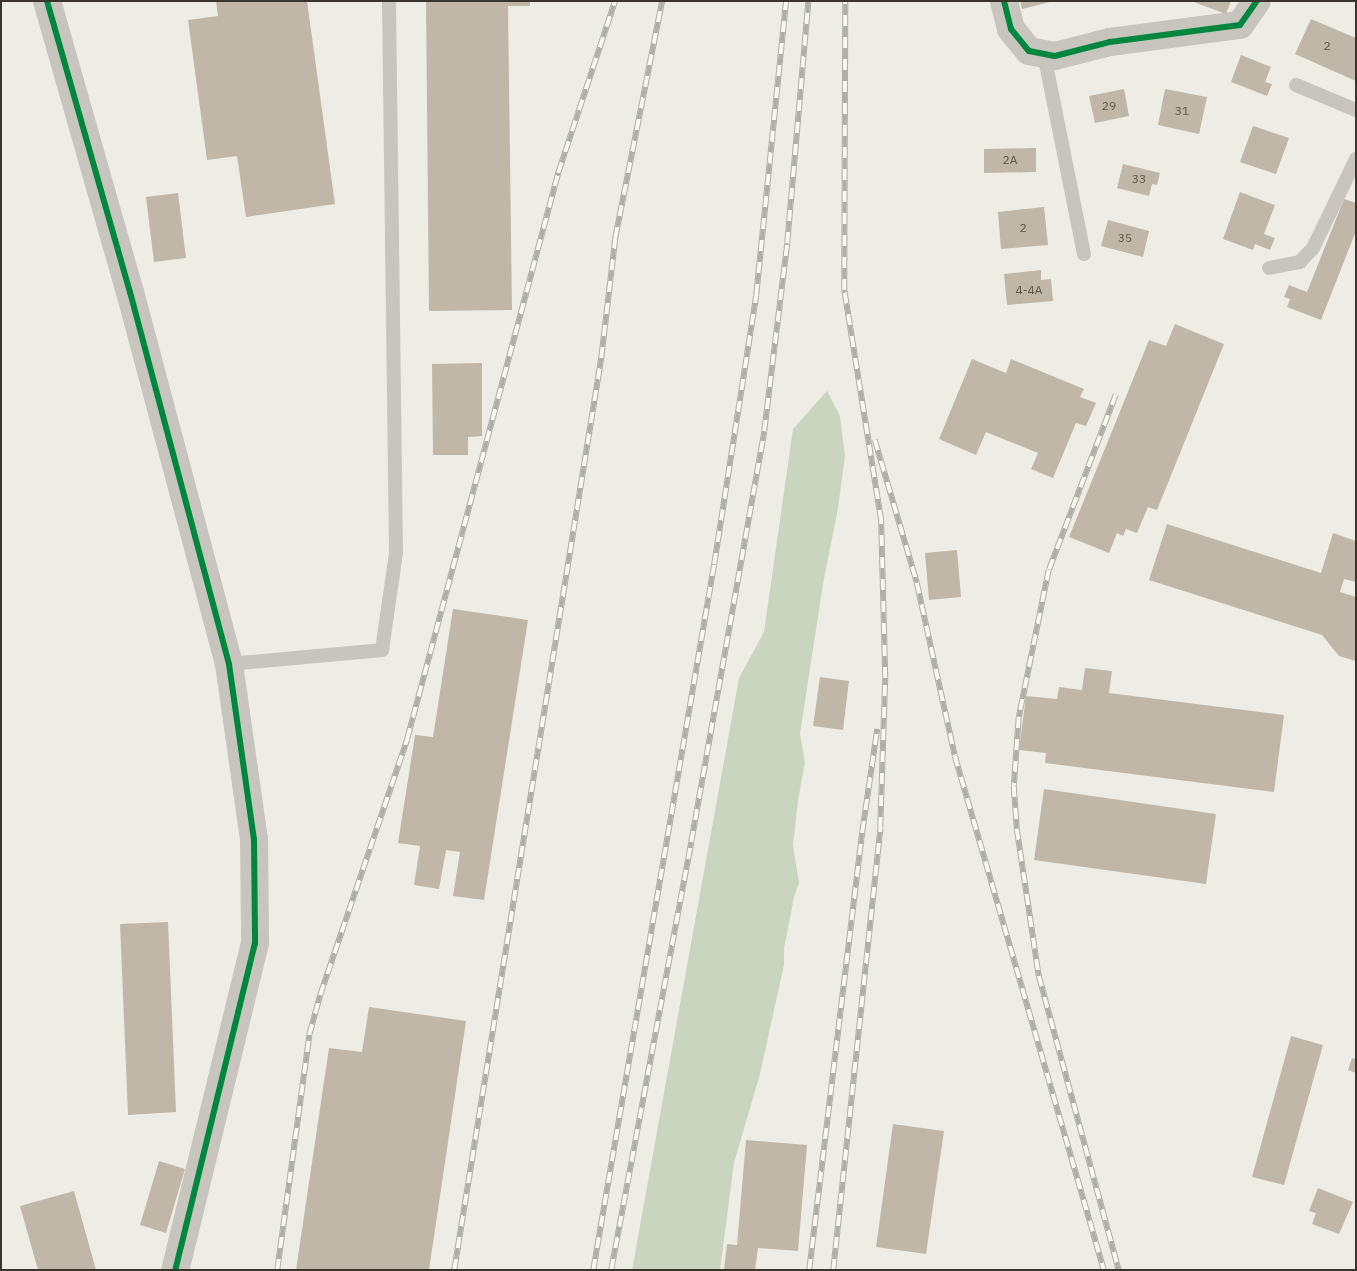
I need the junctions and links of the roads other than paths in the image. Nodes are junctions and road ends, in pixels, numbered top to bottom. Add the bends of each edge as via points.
1 (47, 1) edge
2 (389, 1) edge
3 (1004, 1) edge
4 (1257, 1) edge
5 (1044, 54) junction
6 (1296, 85) dead end
7 (1356, 110) edge
8 (1356, 159) edge
9 (1084, 254) dead end
10 (1269, 268) dead end
11 (229, 664) junction
12 (175, 1270) edge

1 - 11 street via 130,292
2 - 11 lane via 396,553 382,650
3 - 5 street via 1011,29 1029,51
4 - 5 street via 1240,25 1110,42 1056,56
5 - 9 lane
6 - 7 lane
8 - 10 lane via 1313,248 1300,262
11 - 12 street via 254,839 255,943

